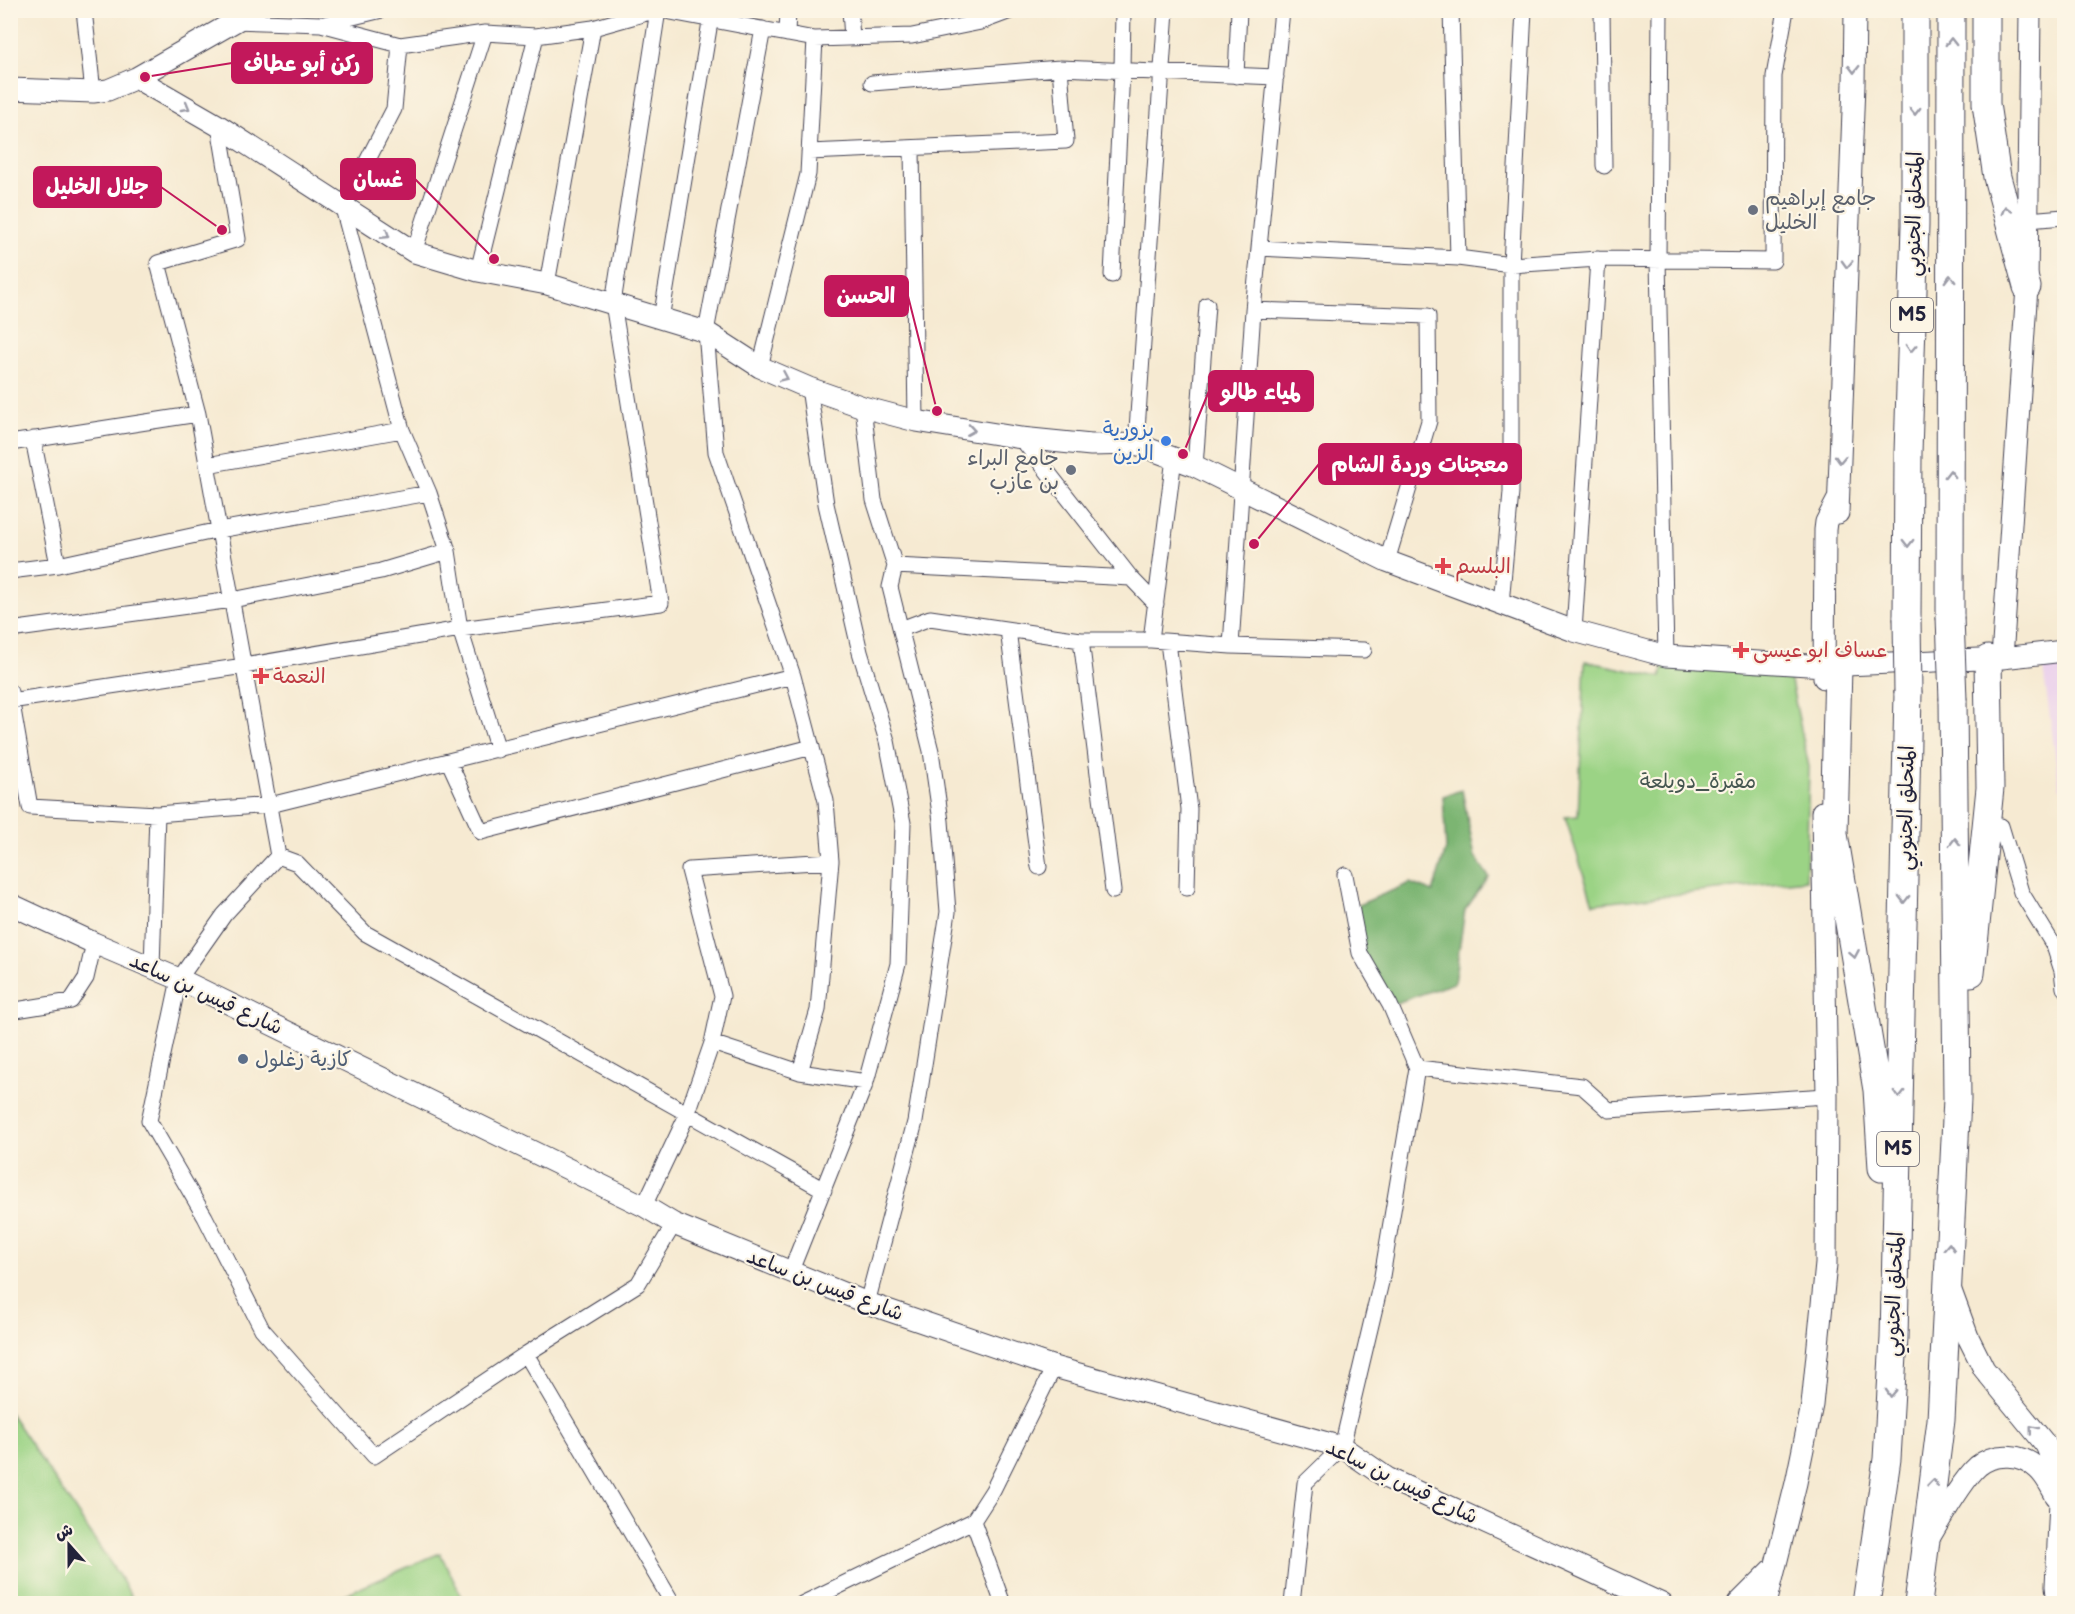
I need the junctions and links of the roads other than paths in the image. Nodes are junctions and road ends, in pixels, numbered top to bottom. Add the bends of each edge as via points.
1 (84, 10) edge
2 (255, 10) edge
3 (382, 10) edge
4 (658, 10) edge
5 (788, 10) edge
6 (850, 10) edge
7 (1012, 10) edge
8 (1123, 10) edge
9 (1166, 10) edge
10 (1239, 10) edge
11 (1282, 10) edge
12 (1451, 10) edge
13 (1524, 10) edge
14 (1602, 10) edge
15 (1660, 10) edge
16 (1786, 10) edge
17 (1855, 10) edge
18 (1915, 10) edge
19 (1951, 10) edge
20 (1986, 10) edge
21 (2030, 10) edge
22 (711, 15) edge
23 (233, 16) edge
24 (321, 24) junction
25 (593, 28) junction
26 (763, 29) junction
27 (485, 33) junction
28 (787, 34) junction
29 (536, 36) junction
30 (852, 38) junction
31 (815, 39) junction
32 (400, 45) junction
33 (1060, 68) junction
34 (1122, 70) junction
35 (1160, 72) junction
36 (1236, 75) junction
37 (1276, 77) junction
38 (136, 78) junction
39 (872, 83) dead end
40 (10, 89) edge
41 (93, 92) junction
42 (219, 126) junction
43 (912, 148) junction
44 (810, 152) junction
45 (1604, 166) dead end
46 (343, 208) junction
47 (2064, 217) edge
48 (2028, 220) junction
49 (1259, 248) junction
50 (414, 252) junction
51 (1458, 258) junction
52 (1598, 259) junction
53 (1658, 259) junction
54 (1510, 265) junction
55 (478, 271) junction
56 (1112, 275) dead end
57 (547, 284) junction
58 (2027, 287) junction
59 (613, 303) junction
60 (1207, 305) dead end
61 (1253, 310) junction
62 (661, 319) junction
63 (706, 332) junction
64 (760, 367) junction
65 (808, 388) junction
66 (863, 408) junction
67 (198, 414) junction
68 (916, 421) junction
69 (402, 430) junction
70 (1021, 438) junction
71 (33, 439) junction
72 (10, 443) edge
73 (1136, 444) junction
74 (1174, 458) junction
75 (207, 465) junction
76 (1195, 466) junction
77 (1240, 489) junction
78 (429, 493) junction
79 (219, 530) junction
80 (448, 551) junction
81 (1387, 561) junction
82 (58, 565) junction
83 (895, 566) junction
84 (10, 571) edge
85 (1131, 578) junction
86 (232, 600) junction
87 (1156, 604) junction
88 (1501, 604) junction
89 (460, 629) junction
90 (901, 629) junction
91 (10, 630) edge
92 (1008, 630) junction
93 (1574, 631) junction
94 (1081, 640) junction
95 (1151, 640) junction
96 (1168, 642) junction
97 (1231, 646) junction
98 (1364, 650) dead end
99 (2064, 651) edge
100 (1666, 656) junction
101 (1995, 658) junction
102 (244, 666) junction
103 (1831, 666) junction
104 (794, 676) junction
105 (11, 698) edge
106 (812, 747) junction
107 (498, 750) junction
108 (448, 762) junction
109 (270, 805) junction
110 (158, 814) junction
111 (2001, 826) junction
112 (1828, 834) junction
113 (278, 856) junction
114 (831, 861) junction
115 (1039, 867) dead end
116 (1345, 875) dead end
117 (1187, 888) dead end
118 (1113, 891) dead end
119 (10, 904) edge
120 (1977, 911) junction
121 (94, 943) junction
122 (152, 967) junction
123 (2063, 970) edge
124 (178, 979) junction
125 (2064, 988) edge
126 (10, 1011) edge
127 (712, 1043) junction
128 (1417, 1068) junction
129 (800, 1072) junction
130 (866, 1082) junction
131 (1827, 1096) junction
132 (1957, 1100) junction
133 (687, 1115) junction
134 (824, 1190) junction
135 (644, 1206) junction
136 (674, 1224) junction
137 (790, 1273) junction
138 (1948, 1281) junction
139 (867, 1304) junction
140 (1894, 1338) junction
141 (526, 1354) junction
142 (1054, 1367) junction
143 (1342, 1447) junction
144 (2060, 1501) junction
145 (973, 1521) junction
146 (1925, 1543) junction
147 (1776, 1566) junction
148 (2055, 1598) edge
149 (673, 1604) edge
150 (802, 1604) edge
151 (1003, 1604) edge
152 (1292, 1604) edge
153 (1662, 1604) edge
154 (1738, 1604) edge
155 (1766, 1604) edge
156 (1866, 1604) edge
157 (1918, 1604) edge

1 - 41 street
2 - 23 main road
3 - 24 street
4 - 22 street
4 - 25 street
4 - 59 street
5 - 28 street
6 - 30 street
7 - 30 street via 981,22 912,36
8 - 34 street
9 - 35 street
10 - 36 street
11 - 37 street
12 - 51 street
13 - 54 street
14 - 45 street
15 - 53 street
16 - 53 street via 1774,76 1773,261
17 -> 103 main road
18 -> 140 highway, المتحلق الجنوبي / M5, bridge via 1908,693
132 -> 19 highway, المتحلق الجنوبي / M5, bridge via 1950,617
58 -> 20 highway via 1997,177 1986,104
21 - 48 main road
22 - 26 street
22 - 62 street
23 - 24 street
23 - 38 main road
24 - 32 street
25 - 29 street
25 - 57 street
26 - 28 street
26 - 63 street
27 - 29 street
27 - 32 street
27 - 50 street
28 - 31 street
29 - 55 street
30 - 31 street
31 - 44 street
32 - 46 street via 394,109
33 - 34 street
33 - 39 street
33 - 43 street via 1066,141
34 - 35 street
34 - 56 street
35 - 36 street
35 - 73 street
36 - 37 street
37 - 49 street
38 - 41 main road
38 -> 42 main road
40 - 41 main road
42 - 46 main road
42 - 67 street via 238,239 158,263
43 - 44 street
43 - 68 street
44 - 64 street via 808,174
46 -> 50 main road
46 - 69 street
47 - 48 street
48 - 58 main road
49 - 51 street
49 - 61 street
50 - 55 main road
51 - 54 street
52 - 53 street
52 - 54 street
52 - 93 street
53 - 100 street
54 - 88 street via 1511,492
55 - 57 main road
57 - 59 main road
58 - 101 main road
59 - 62 main road
59 - 89 street via 661,603
60 - 76 street
61 - 77 street
61 - 81 street via 1428,316 1429,421
62 - 63 main road
63 - 64 main road
63 - 104 street via 716,452
64 -> 65 main road
65 - 66 main road
65 - 130 street via 826,504 860,652 887,741 903,823 898,964
66 - 68 main road
66 - 83 street via 874,500
67 - 71 street
67 - 75 street
68 -> 70 main road
69 - 75 street
69 - 78 street
70 - 73 main road via 1091,445
70 - 85 street
71 - 72 street
71 - 82 street
73 - 74 main road
74 - 76 main road
74 - 87 street
75 - 79 street
76 - 77 main road
77 - 81 main road
77 - 97 street
78 - 79 street
78 - 80 street
79 - 82 street
79 - 86 street
80 - 86 street via 381,571
80 - 89 street
81 - 88 main road
82 - 84 street
83 - 85 street
83 - 90 street via 890,587
85 - 87 street
86 - 91 street
86 - 102 street
87 - 95 street
88 - 93 main road
89 - 102 street
89 - 107 street
90 - 92 street via 930,618
90 - 139 street via 931,750 948,912 915,1122
92 - 94 street
92 - 115 street
93 - 100 main road
94 - 95 street
94 - 118 street
95 - 96 street
96 - 97 street
96 - 117 street via 1189,809
97 - 98 street
99 - 101 main road
100 - 103 main road
101 - 103 main road
101 - 111 highway via 2006,759
101 - 120 highway via 1990,788
102 - 105 street
102 - 109 street
103 - 112 highway
104 - 106 street
104 - 107 street
105 - 110 street via 30,807
106 - 108 street via 481,832
106 - 114 street via 826,801
107 - 108 street
108 - 109 street
109 - 110 street
109 - 113 street
110 - 122 street
111 - 120 highway
111 - 123 street via 2022,892 2051,939
112 - 131 main road
112 -> 140 highway via 1877,1090
113 - 124 street via 224,915
113 - 133 street via 297,863 365,933
114 - 127 street via 689,870 722,996
114 - 129 street via 818,1010
116 - 128 street via 1359,953 1390,1005
119 - 121 main road, شارع قيس بن ساعد
120 - 132 highway
121 - 122 main road, شارع قيس بن ساعد
121 - 126 street via 86,978 71,1001
122 - 124 main road, شارع قيس بن ساعد
123 - 125 street
124 - 135 main road, شارع قيس بن ساعد
124 - 141 street via 148,1121 205,1217 262,1329 374,1456
127 - 129 street
127 - 133 street
128 - 131 street via 1582,1086 1610,1110
128 - 143 street via 1380,1282
129 - 130 street
130 - 134 street
131 - 147 main road via 1826,1264 1812,1405
138 -> 132 highway, المتحلق الجنوبي / M5
133 - 134 street
133 - 135 street
134 - 137 street
135 - 136 main road, شارع قيس بن ساعد
136 - 137 main road, شارع قيس بن ساعد
136 - 141 street via 638,1284
137 - 139 main road, شارع قيس بن ساعد
144 -> 138 main road, المتحلق الجنوبي via 2057,1472 2046,1445 1984,1369
146 -> 138 highway, المتحلق الجنوبي / M5 via 1941,1420
139 - 142 main road, شارع قيس بن ساعد
140 -> 156 highway, المتحلق الجنوبي / M5 via 1887,1459
141 - 149 street
142 - 143 main road, شارع قيس بن ساعد
142 - 145 street via 993,1490
143 - 152 street via 1305,1483
143 - 153 main road, شارع قيس بن ساعد via 1387,1478
144 - 146 main road, المتحلق الجنوبي via 2031,1463 2010,1456 1988,1460 1971,1474
144 - 148 main road
145 - 150 street
145 - 151 street
146 - 157 highway, المتحلق الجنوبي / M5
147 - 154 main road
147 - 155 main road

